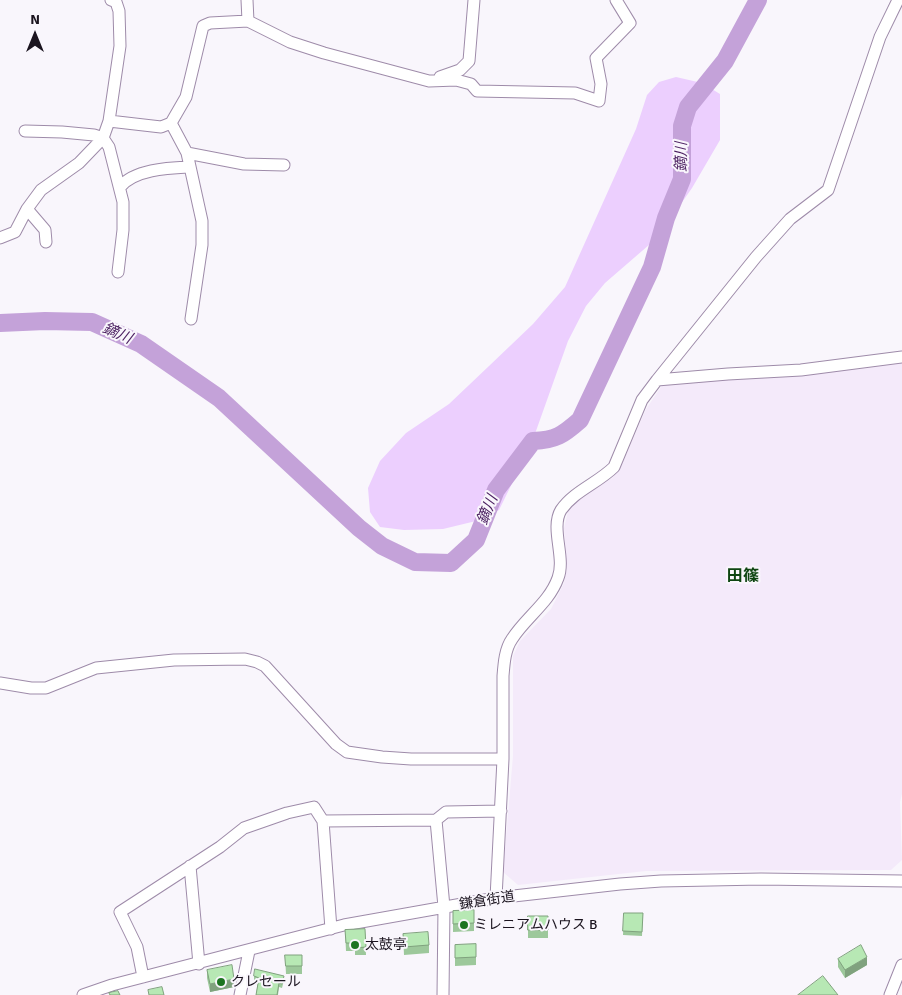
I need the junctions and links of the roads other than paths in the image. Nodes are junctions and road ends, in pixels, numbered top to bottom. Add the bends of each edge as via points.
1 (111, 0) edge
2 (247, 0) edge
3 (474, 0) edge
4 (616, 0) edge
5 (898, 0) edge
6 (248, 21) junction
7 (429, 81) junction
8 (109, 121) junction
9 (171, 123) junction
10 (25, 131) dead end
11 (103, 138) junction
12 (187, 153) junction
13 (284, 165) dead end
14 (190, 167) junction
15 (120, 187) junction
16 (27, 209) junction
17 (0, 238) edge
18 (46, 242) dead end
19 (118, 272) dead end
20 (191, 319) dead end
21 (902, 356) edge
22 (657, 380) junction
23 (0, 683) edge
24 (502, 760) junction
25 (501, 811) junction
26 (436, 820) junction
27 (323, 821) junction
28 (190, 866) junction
29 (902, 881) edge
30 (496, 898) junction
31 (444, 907) junction
32 (331, 929) junction
33 (250, 951) junction
34 (199, 964) junction
35 (902, 965) edge
36 (143, 977) junction
37 (83, 995) edge
38 (240, 995) edge
39 (442, 995) edge
40 (890, 995) edge

1 - 8 street via 116,2 119,11 120,46
2 - 6 street
3 - 7 street via 468,61 460,70
4 - 7 street via 630,23 596,58 601,84 600,101 575,93 477,91 471,84 456,80
5 - 22 street via 880,37 828,190 790,219
6 - 7 street via 290,42
6 - 9 street via 203,26 186,97
8 - 9 street via 161,127
8 - 11 street
9 - 12 street
10 - 11 street
11 - 15 street via 109,147
11 - 16 street via 79,164 41,190
12 - 13 street via 244,164
12 - 14 street
14 - 15 street via 156,170 136,176
14 - 20 street via 202,222 202,245
15 - 19 street via 123,230
16 - 17 street via 15,232
16 - 18 street via 45,230
21 - 22 street via 801,370
22 - 24 street via 642,400 614,467 571,499 560,512 557,522 559,576 551,594 511,639 505,656
23 - 24 street via 46,688 96,668 174,660 245,659 265,666 347,752 411,759
24 - 25 street
25 - 26 street via 446,812
25 - 30 street
26 - 27 street
26 - 31 street
27 - 28 street via 314,806 288,812 244,828
27 - 32 street
28 - 34 street
28 - 36 street via 120,912 137,947
29 - 30 street, 鎌倉街道 via 661,880
30 - 31 street, 鎌倉街道
31 - 32 street, 鎌倉街道
31 - 39 street
32 - 33 street, 鎌倉街道
33 - 34 street, 鎌倉街道
33 - 38 street
34 - 36 street, 鎌倉街道
35 - 40 street
36 - 37 street, 鎌倉街道

